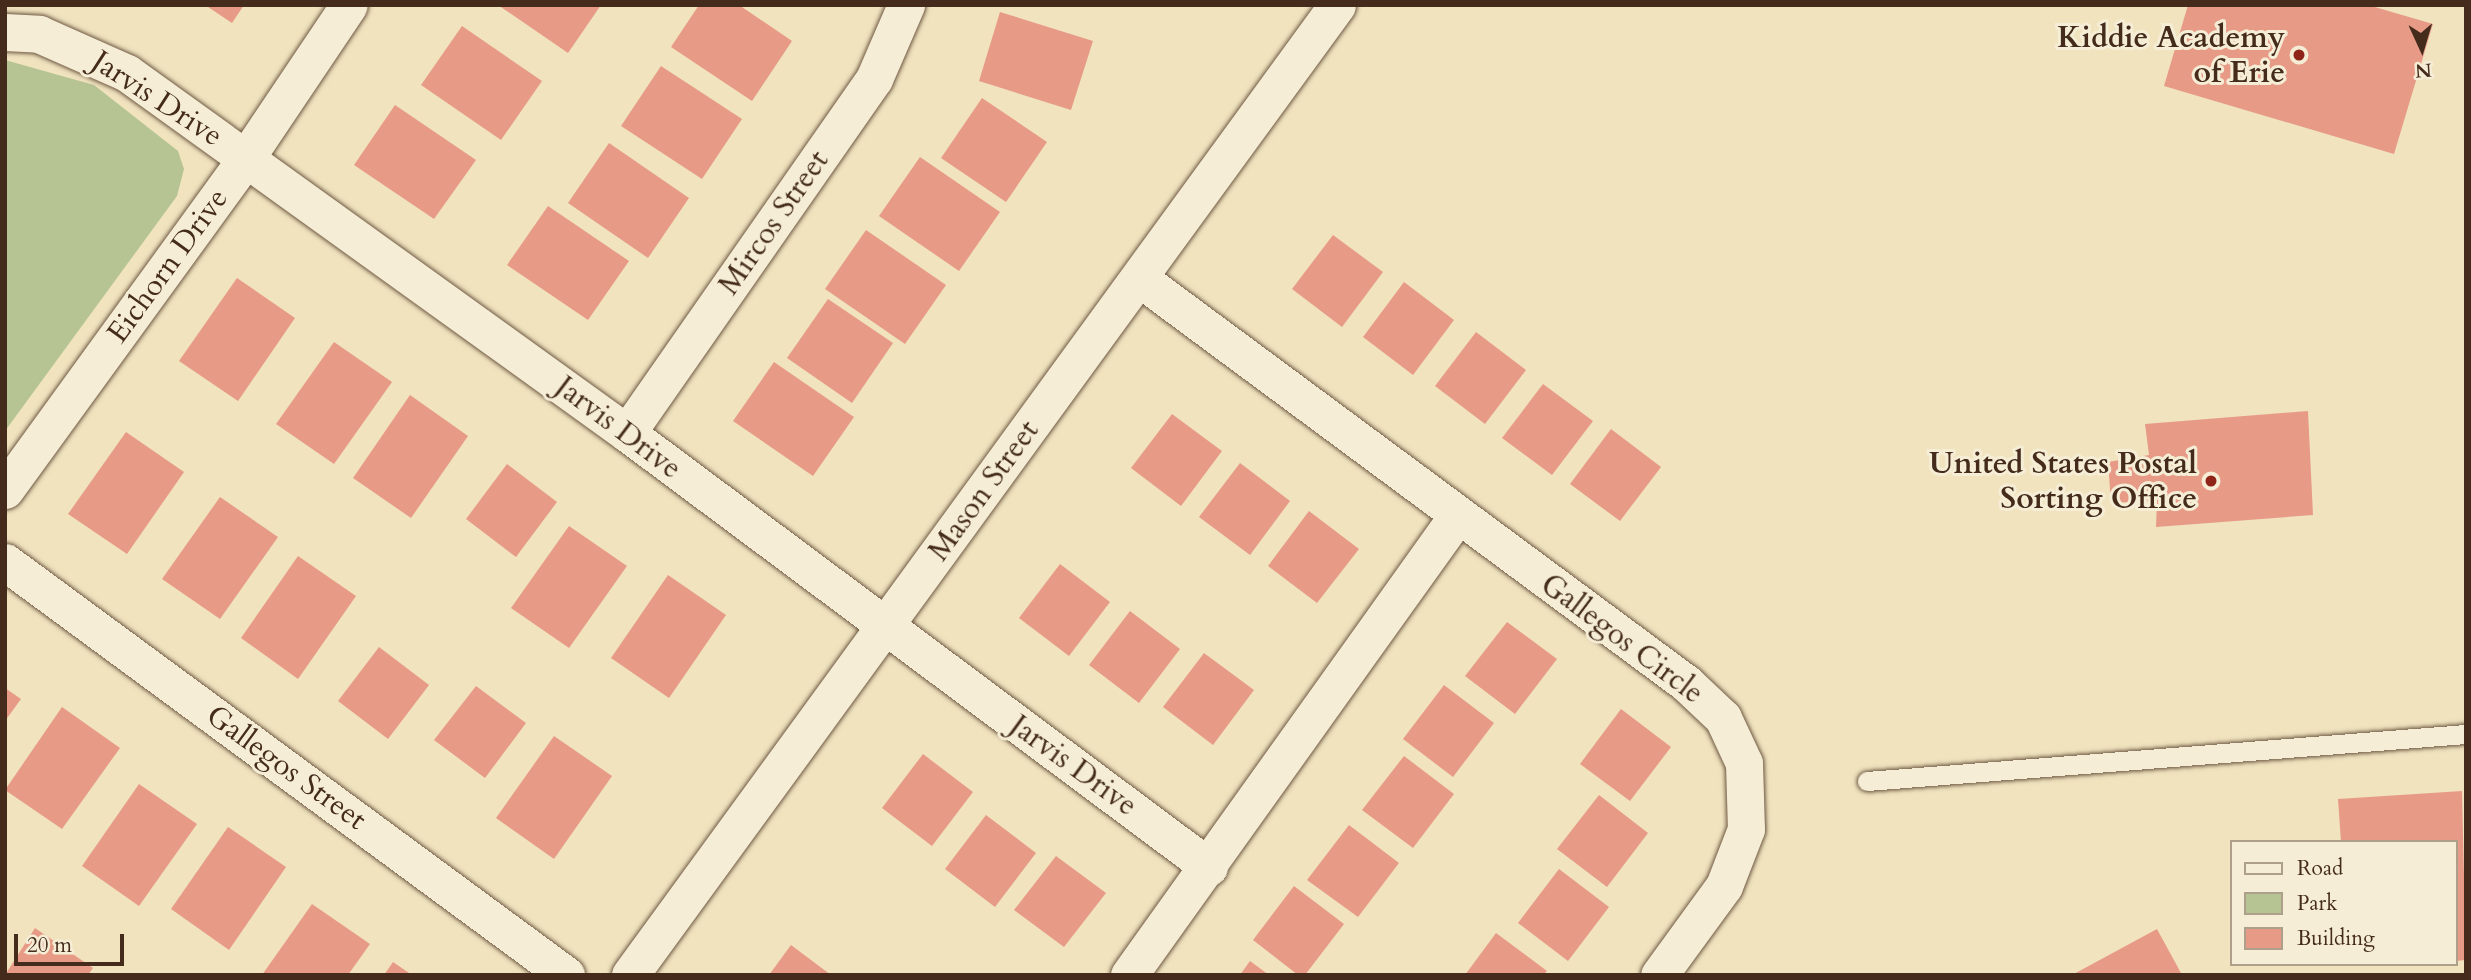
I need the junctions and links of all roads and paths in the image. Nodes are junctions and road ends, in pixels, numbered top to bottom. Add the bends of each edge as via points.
1 (349, 5) edge
2 (906, 5) edge
3 (1337, 5) edge
4 (5, 32) edge
5 (246, 158) junction
6 (1139, 278) junction
7 (627, 433) junction
8 (5, 490) edge
9 (1457, 516) junction
10 (5, 562) edge
11 (884, 629) junction
12 (2466, 734) edge
13 (1867, 781) dead end
14 (1209, 867) junction
15 (566, 975) edge
16 (630, 975) edge
17 (1129, 975) edge
18 (1659, 975) edge

1 - 5 street, Eichorn Drive
2 - 7 street, Mircos Street via 874,79
3 - 6 street, Mason Street
4 - 5 street, Jarvis Drive via 38,34 127,73
5 - 7 street, Jarvis Drive
5 - 8 street, Eichorn Drive
6 - 9 street, Gallegos Circle
6 - 11 street, Mason Street
7 - 11 street, Jarvis Drive
9 - 14 street
9 - 18 street, Gallegos Circle via 1686,682 1723,718 1744,763 1746,829 1724,886
10 - 15 street, Gallegos Street
11 - 14 street, Jarvis Drive
11 - 16 street, Mason Street
12 - 13 lane
14 - 17 street

